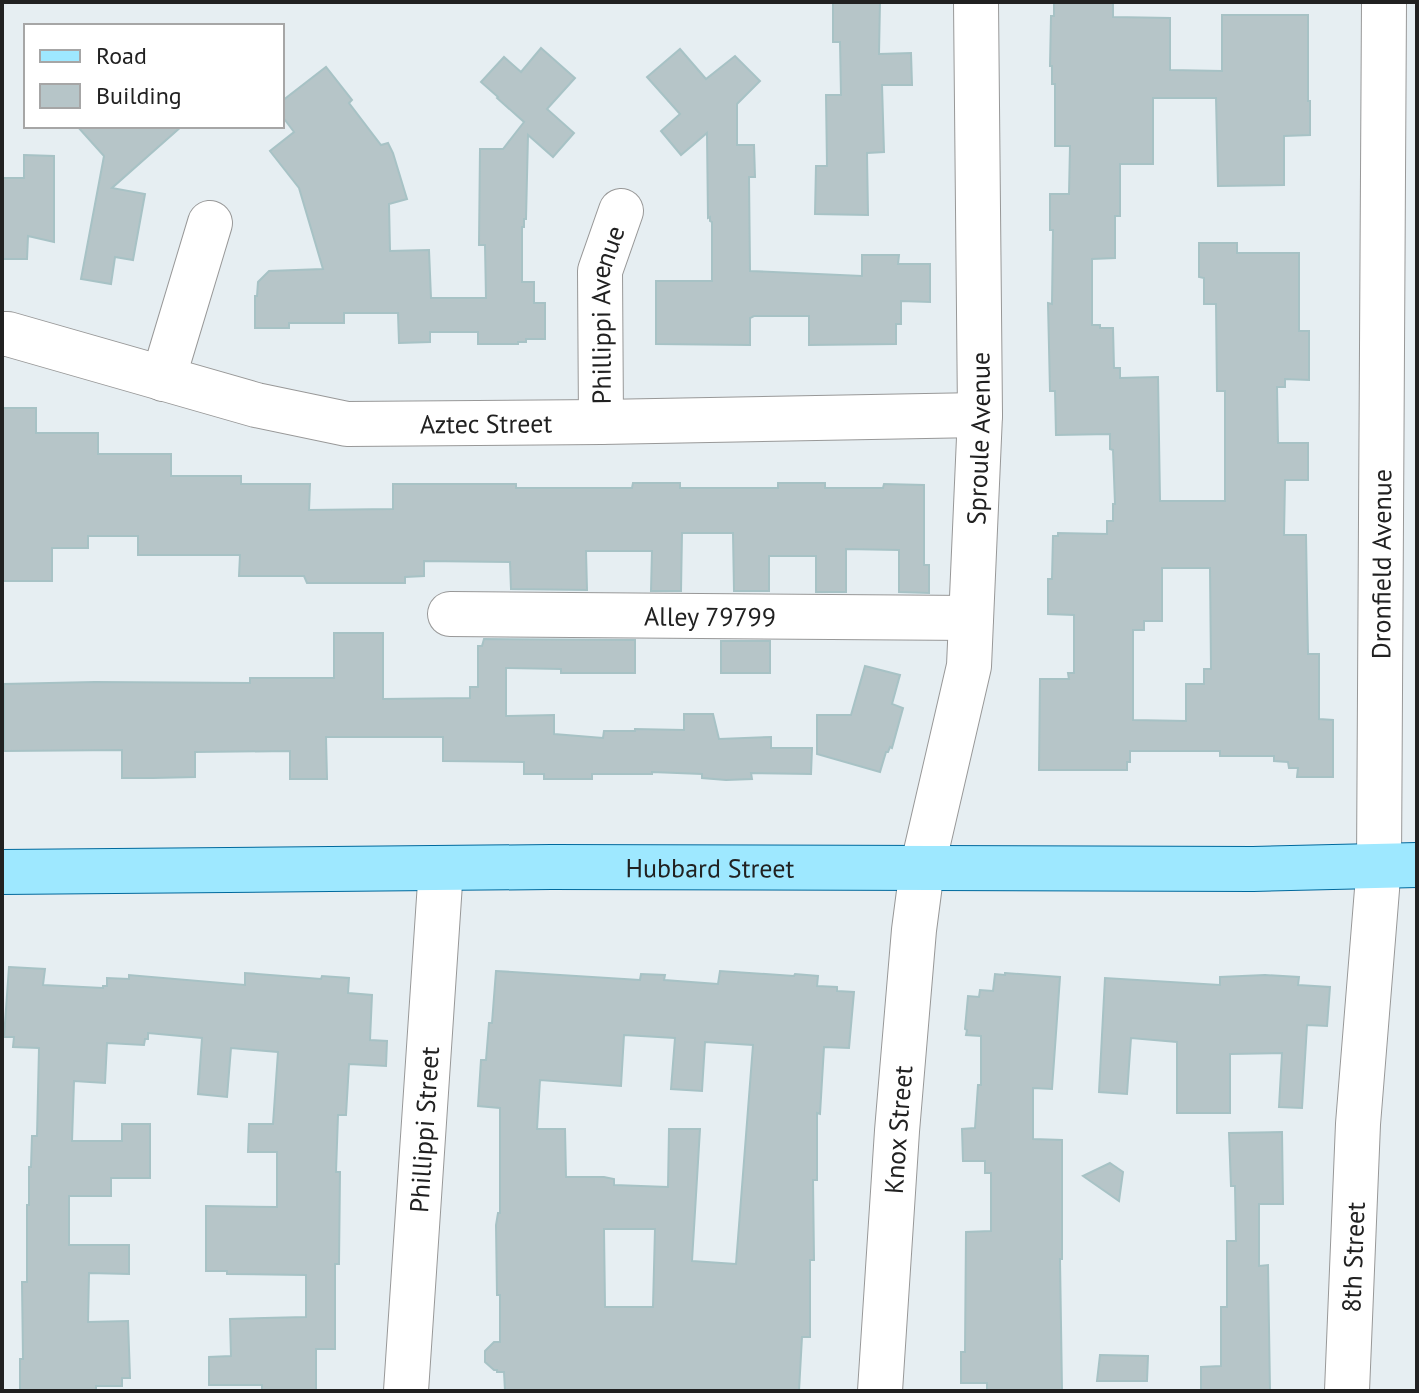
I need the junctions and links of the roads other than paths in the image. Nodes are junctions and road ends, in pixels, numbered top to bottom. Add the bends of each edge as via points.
1 (976, 2) edge
2 (1384, 2) edge
3 (1400, 165) edge
4 (621, 211) dead end
5 (210, 223) dead end
6 (2, 334) edge
7 (163, 379) junction
8 (980, 415) junction
9 (601, 422) junction
10 (450, 614) dead end
11 (971, 618) junction
12 (1398, 865) edge
13 (441, 868) junction
14 (922, 869) junction
15 (2, 872) edge
16 (1358, 1124) joint
17 (406, 1391) edge
18 (880, 1391) edge
19 (1347, 1391) edge

1 - 8 street, Sproule Avenue
2 - 3 street, Dronfield Avenue
3 - 12 street, Dronfield Avenue
4 - 9 street, Phillippi Avenue via 600,271
5 - 7 street
6 - 7 street, Aztec Street
7 - 9 street, Aztec Street via 347,424
8 - 9 street, Aztec Street
8 - 11 street, Sproule Avenue
10 - 11 street, Alley 79799
11 - 14 street, Sproule Avenue via 969,666
12 - 14 main road, Hubbard Street
12 - 16 street, Dronfield Avenue
13 - 14 main road, Hubbard Street
13 - 15 main road, Hubbard Street
13 - 17 street, Phillippi Street
14 - 18 street, Knox Street
16 - 19 street, 8th Street

